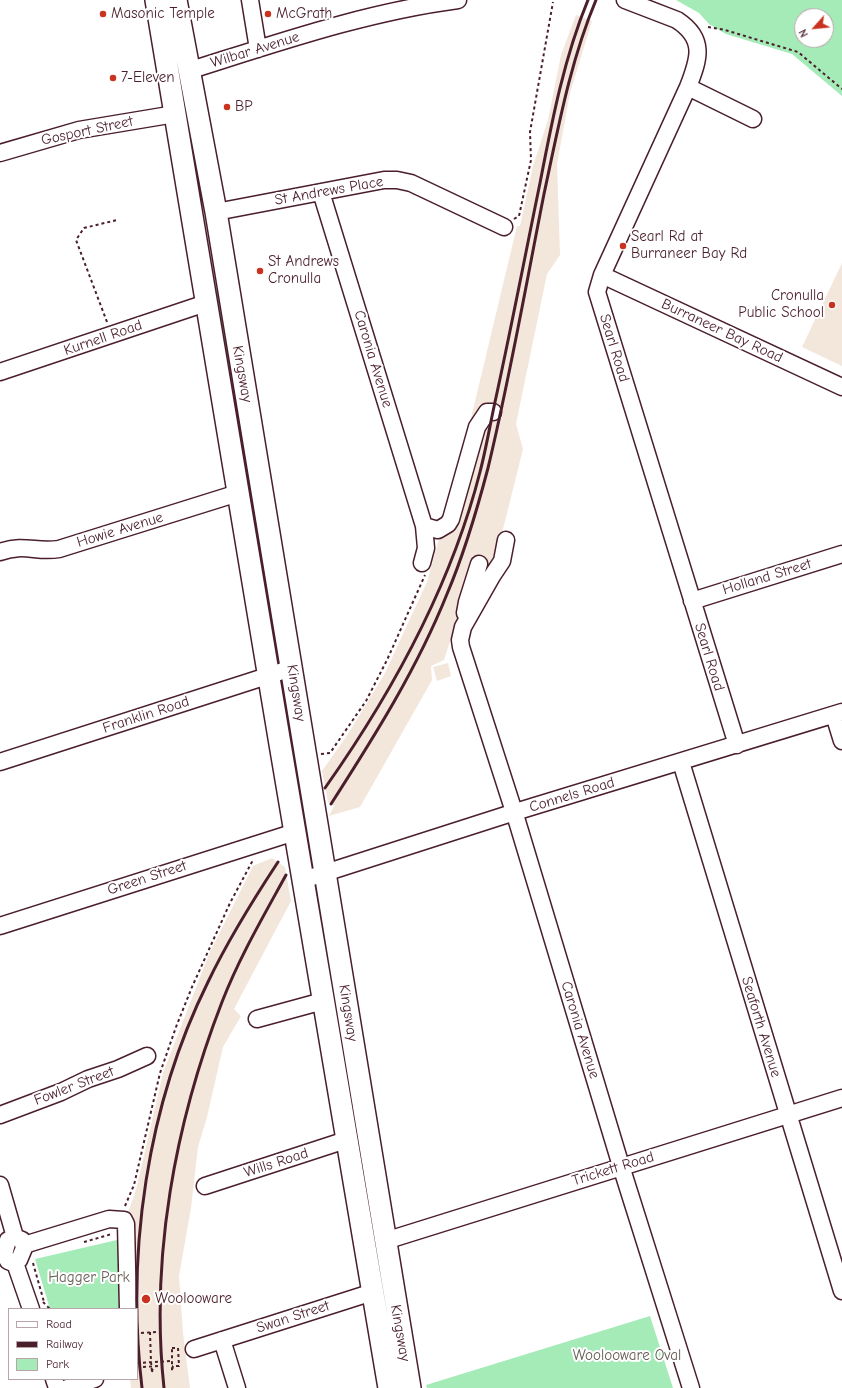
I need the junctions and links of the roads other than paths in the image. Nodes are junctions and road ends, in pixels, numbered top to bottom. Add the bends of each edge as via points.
1 (156, 0) edge
2 (176, 0) edge
3 (250, 0) edge
4 (458, 0) edge
5 (624, 0) edge
6 (258, 49) junction
7 (188, 71) junction
8 (168, 76) junction
9 (688, 87) junction
10 (175, 114) junction
11 (753, 119) dead end
12 (0, 153) edge
13 (321, 192) junction
14 (216, 212) junction
15 (192, 216) junction
16 (504, 227) road end
17 (602, 275) junction
18 (206, 303) junction
19 (0, 372) edge
20 (842, 387) edge
21 (493, 412) dead end
22 (238, 493) junction
23 (424, 526) junction
24 (506, 540) dead end
25 (0, 552) edge
26 (842, 554) edge
27 (422, 563) road end
28 (479, 564) dead end
29 (692, 601) junction
30 (464, 627) junction
31 (292, 668) junction
32 (269, 675) junction
33 (838, 714) edge
34 (842, 741) edge
35 (737, 745) junction
36 (0, 762) edge
37 (681, 762) junction
38 (515, 812) junction
39 (295, 832) junction
40 (326, 872) junction
41 (303, 880) junction
42 (0, 926) edge
43 (323, 1001) junction
44 (257, 1020) dead end
45 (147, 1056) dead end
46 (842, 1098) edge
47 (0, 1114) edge
48 (788, 1115) junction
49 (346, 1140) junction
50 (621, 1166) junction
51 (0, 1185) edge
52 (205, 1186) dead end
53 (385, 1241) junction
54 (23, 1247) junction
55 (2, 1252) edge
56 (15, 1263) junction
57 (383, 1290) junction
58 (842, 1291) edge
59 (38, 1305) edge
60 (128, 1308) edge
61 (222, 1340) junction
62 (194, 1349) dead end
63 (92, 1380) edge
64 (67, 1388) edge
65 (237, 1388) edge
66 (389, 1388) edge
67 (410, 1388) edge
68 (691, 1388) edge

1 - 8 main road, Kingsway
2 - 7 main road, Kingsway
3 - 6 street
4 - 6 street, Wilbar Avenue via 397,11
5 - 9 street, Searl Road via 677,20 690,30 696,42 698,57
6 - 7 street, Wilbar Avenue
7 - 8 main road, Wilbar Avenue
7 - 14 main road, Kingsway
8 - 10 main road, Kingsway
9 - 11 street
9 - 17 street, Searl Road
10 - 12 street, Gosport Street via 79,130
10 - 15 main road, Kingsway
13 - 14 street, St Andrews Place
13 - 16 street, St Andrews Place via 384,180 397,180 411,183
13 - 23 street, Caronia Avenue
14 - 15 main road, St Andrews Place
14 - 31 main road, Kingsway
15 - 18 main road, Kingsway
17 - 20 street, Burraneer Bay Road
17 - 29 street, Searl Road via 597,292
18 - 19 street, Kurnell Road
18 - 22 main road, Kingsway
21 - 23 street via 487,412 477,427 448,524 438,530
22 - 25 street, Howie Avenue via 59,549 17,547
22 - 32 main road, Kingsway
23 - 27 street, Caronia Avenue via 426,548
24 - 30 street via 502,561
26 - 29 street, Holland Street
28 - 30 street, Caronia Avenue via 466,602
29 - 35 street, Searl Road
30 - 38 street, Caronia Avenue via 460,640 465,661
31 - 32 street, Franklin Road
31 - 40 main road, Kingsway
32 - 36 street, Franklin Road
32 - 39 main road, Kingsway
33 - 34 street
33 - 35 street, Connels Road
35 - 37 street, Connels Road
37 - 38 street, Connels Road
37 - 48 street, Seaforth Avenue
38 - 40 street, Connels Road
38 - 50 street, Caronia Avenue
39 - 41 main road, Kingsway
39 - 42 street, Green Street
40 - 41 street, Connels Road
40 - 53 main road, Kingsway
41 - 43 main road, Kingsway
43 - 44 street
43 - 49 main road, Kingsway
45 - 47 street, Fowler Street
46 - 48 street, Trickett Road
48 - 50 street, Trickett Road
48 - 58 street, Seaforth Avenue
49 - 52 street, Wills Road
49 - 57 main road, Kingsway
50 - 53 street, Trickett Road
50 - 68 street, Caronia Avenue
51 - 54 street
53 - 57 main road, Kingsway
54 - 55 street via 8,1240
54 - 56 street via 21,1258
54 - 60 street via 112,1219 124,1220
55 - 56 street via 8,1261
56 - 59 street
57 - 61 street, Swan Street
57 - 66 main road, Kingsway
57 - 67 main road, Kingsway
61 - 62 street, Swan Street
61 - 65 street
63 - 64 street

